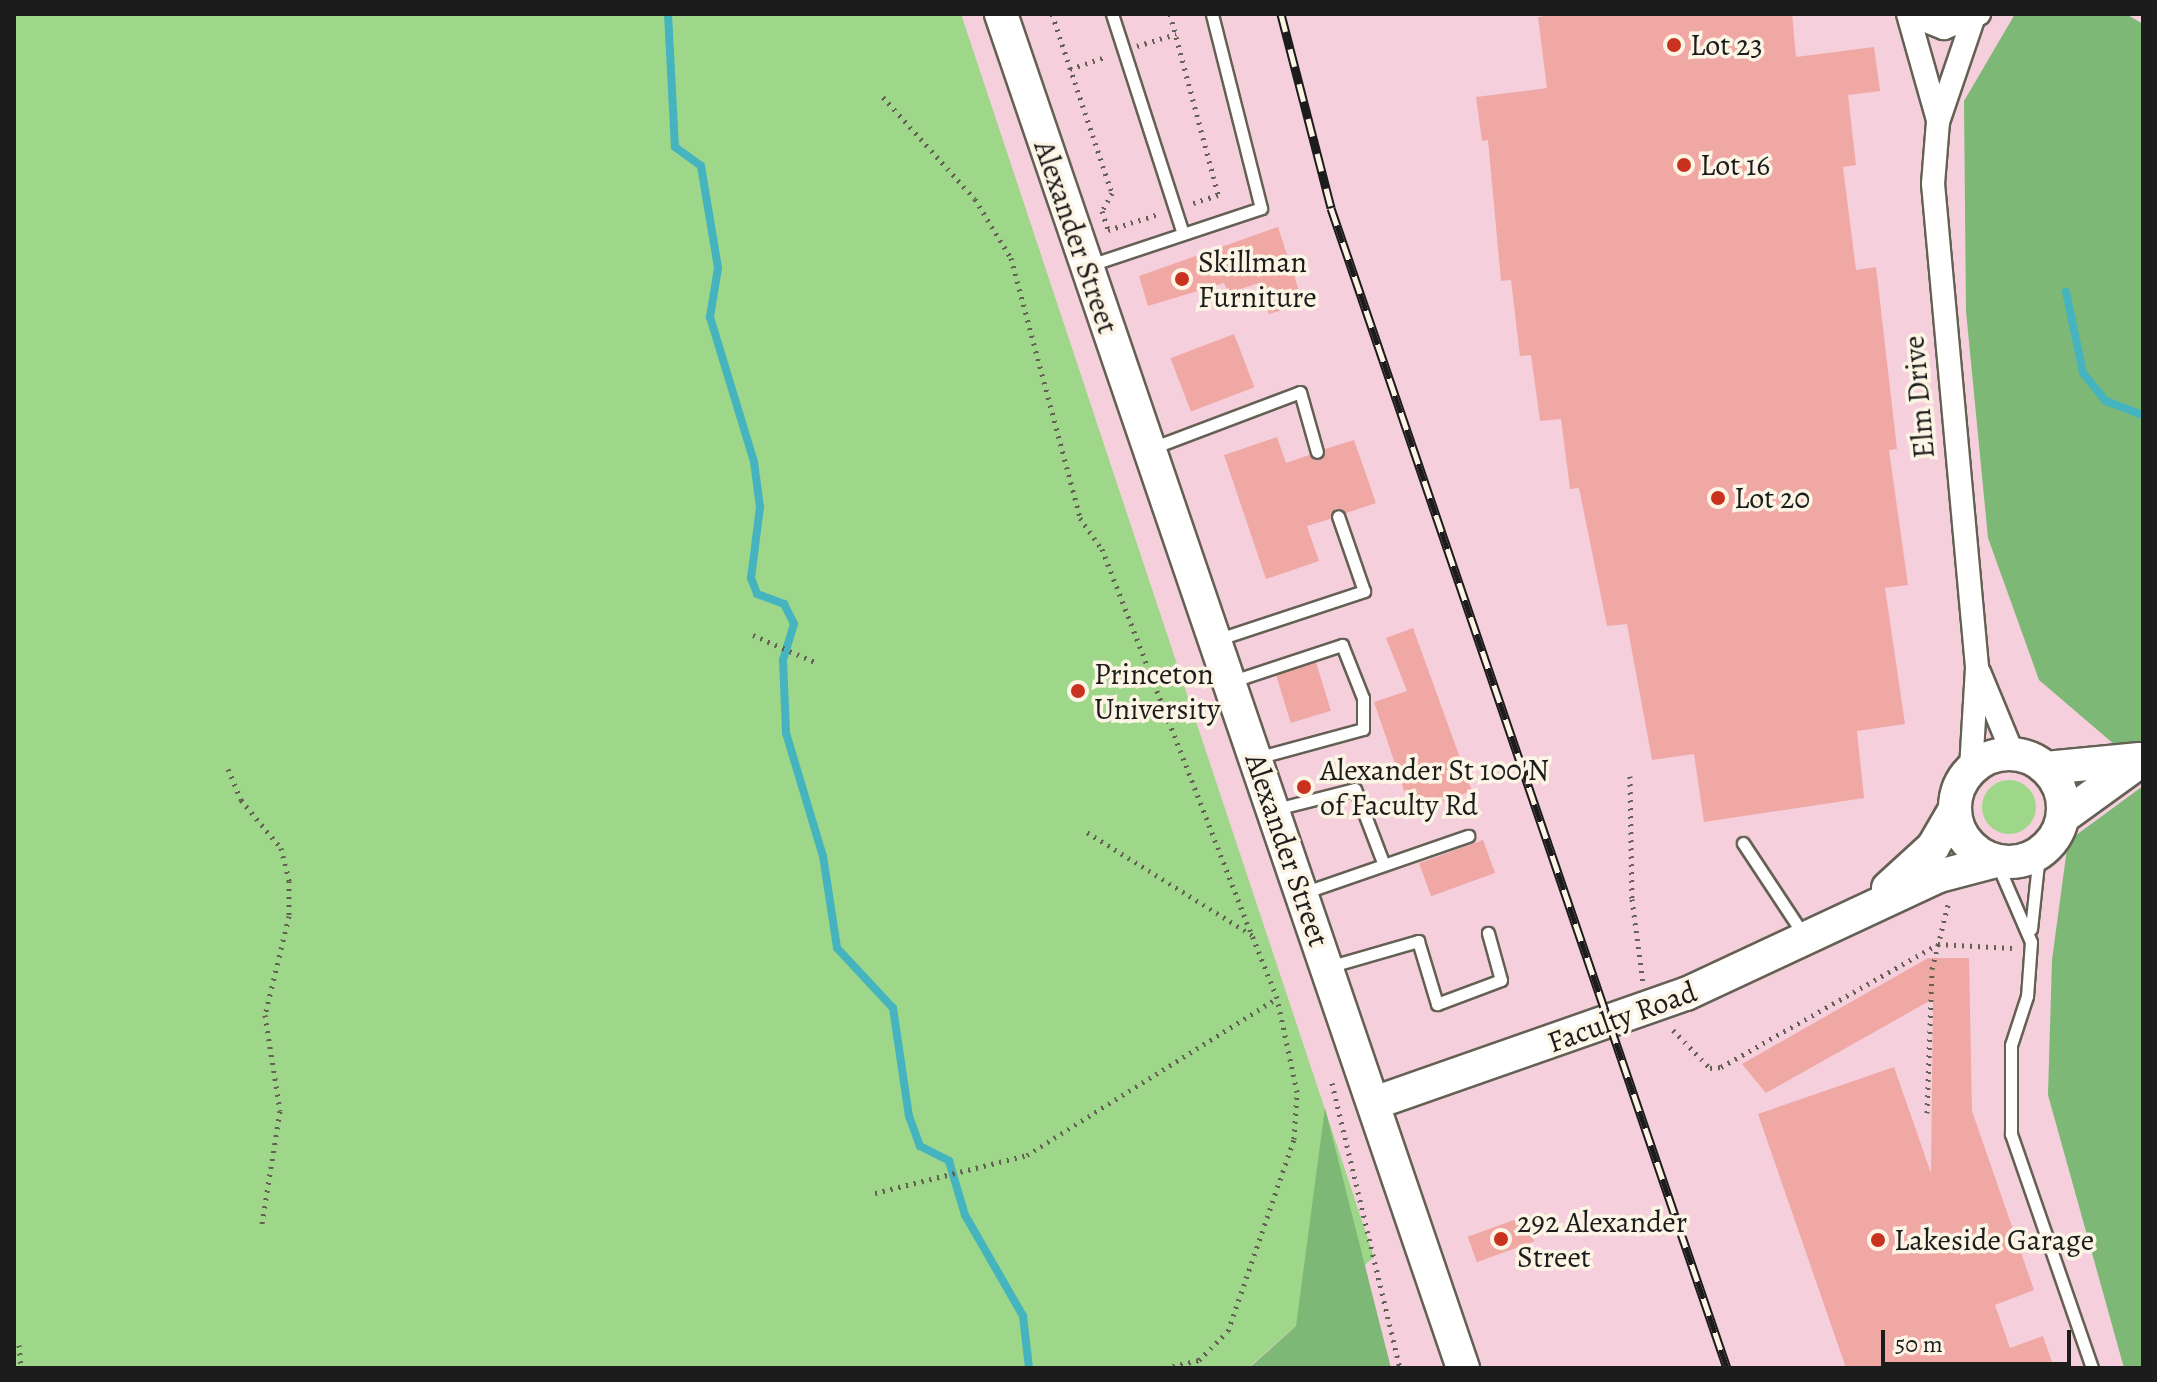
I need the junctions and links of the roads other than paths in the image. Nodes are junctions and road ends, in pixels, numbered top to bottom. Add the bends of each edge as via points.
1 (1001, 14) edge
2 (1112, 14) edge
3 (1212, 14) edge
4 (1909, 14) edge
5 (1976, 17) edge
6 (1938, 122) junction
7 (1183, 234) junction
8 (1086, 266) junction
9 (1148, 450) junction
10 (1317, 452) dead end
11 (1338, 516) dead end
12 (1214, 640) junction
13 (1977, 667) junction
14 (1229, 683) junction
15 (2013, 754) junction
16 (1256, 758) junction
17 (2143, 759) edge
18 (2046, 768) junction
19 (1971, 769) junction
20 (1955, 809) junction
21 (1273, 810) junction
22 (2063, 817) junction
23 (1468, 836) dead end
24 (1743, 843) dead end
25 (2039, 854) junction
26 (1996, 861) junction
27 (1384, 865) junction
28 (1303, 893) junction
29 (1862, 911) junction
30 (1488, 933) dead end
31 (1808, 941) junction
32 (2031, 942) junction
33 (1328, 967) junction
34 (1374, 1103) junction
35 (1463, 1368) edge
36 (2092, 1368) edge

1 - 8 main road, Alexander Street
2 - 7 lane
3 - 7 lane via 1261,208
4 - 5 street via 1944,28
4 - 6 street, Elm Drive
5 - 6 street, Elm Drive
6 - 13 street, Elm Drive via 1936,255
7 - 8 lane
8 - 9 main road, Alexander Street
9 - 10 lane via 1300,392
9 - 12 main road, Alexander Street
11 - 12 lane via 1364,591
12 - 14 main road, Alexander Street
13 - 15 street, Elm Drive
13 - 19 street, Elm Drive
14 - 16 main road, Alexander Street
14 - 16 lane via 1342,645 1363,698 1363,729
15 - 18 main road
15 - 19 main road
16 - 21 main road, Alexander Street
17 - 18 main road
17 - 22 main road
18 - 22 main road via 2060,790
19 - 20 main road
20 - 26 main road via 1966,842
20 - 29 main road, Faculty Road via 1933,847
21 - 27 lane via 1355,789
21 - 28 main road, Alexander Street
22 - 25 main road
23 - 27 lane
24 - 31 lane
25 - 26 main road
25 - 32 lane
26 - 29 main road, Faculty Road via 1939,876
26 - 32 lane
27 - 28 lane
28 - 33 main road, Alexander Street
29 - 31 main road, Faculty Road
30 - 33 lane via 1501,980 1437,1004 1418,941
31 - 34 main road, Faculty Road via 1612,1022
32 - 36 lane via 2027,996 2011,1045 2011,1134
33 - 34 main road, Alexander Street
34 - 35 main road, Alexander Street

